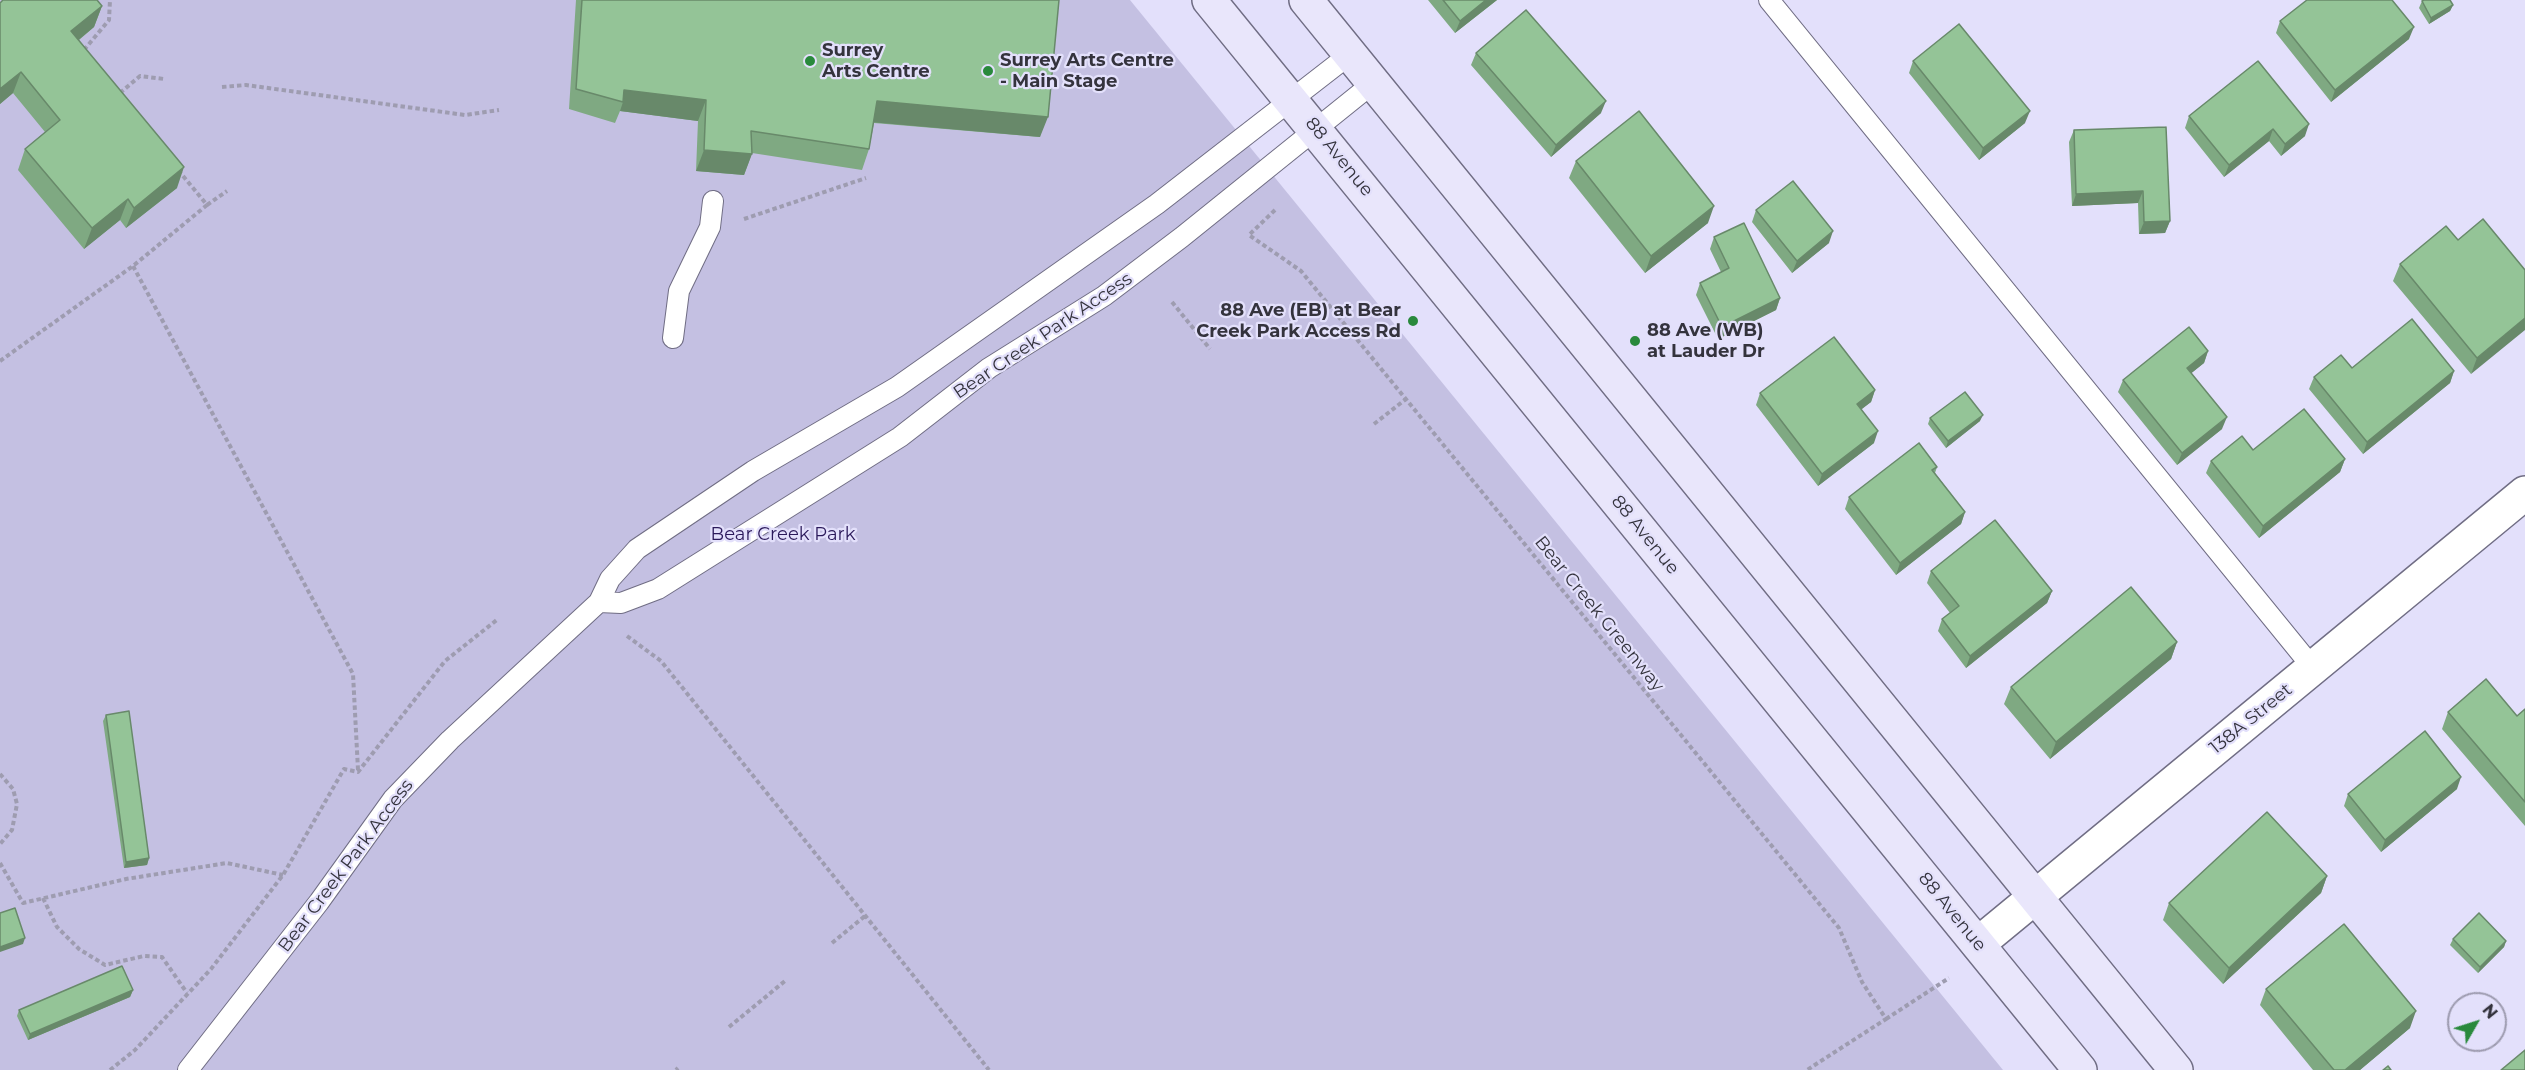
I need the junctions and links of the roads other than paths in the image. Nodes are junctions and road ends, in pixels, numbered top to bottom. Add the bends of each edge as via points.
1 (1209, 0) edge
2 (1306, 0) edge
3 (1769, 0) edge
4 (1349, 55) junction
5 (1372, 84) junction
6 (1291, 100) junction
7 (1315, 129) junction
8 (713, 201) dead end
9 (673, 338) dead end
10 (2525, 493) edge
11 (599, 602) junction
12 (2313, 668) junction
13 (2036, 896) junction
14 (1978, 944) junction
15 (188, 1070) edge
16 (2080, 1070) edge
17 (2176, 1070) edge

1 - 6 main road, 88 Avenue
2 - 4 main road
3 - 12 lane
4 - 5 main road
4 - 6 lane, Bear Creek Park Access
5 - 7 lane, Bear Creek Park Access
5 - 13 main road
6 - 7 main road, 88 Avenue
6 - 11 lane, Bear Creek Park Access via 1157,204 897,387 753,471 637,549 610,579
7 - 11 lane, Bear Creek Park Access via 1104,296 989,368 900,436 658,589 621,603
7 - 14 main road, 88 Avenue
8 - 9 lane via 710,227 679,291
10 - 12 street, 138A Street
11 - 15 lane, Bear Creek Park Access via 450,740 393,799 319,902
12 - 13 street, 138A Street
13 - 14 street, 138A Street
13 - 17 main road
14 - 16 main road, 88 Avenue

